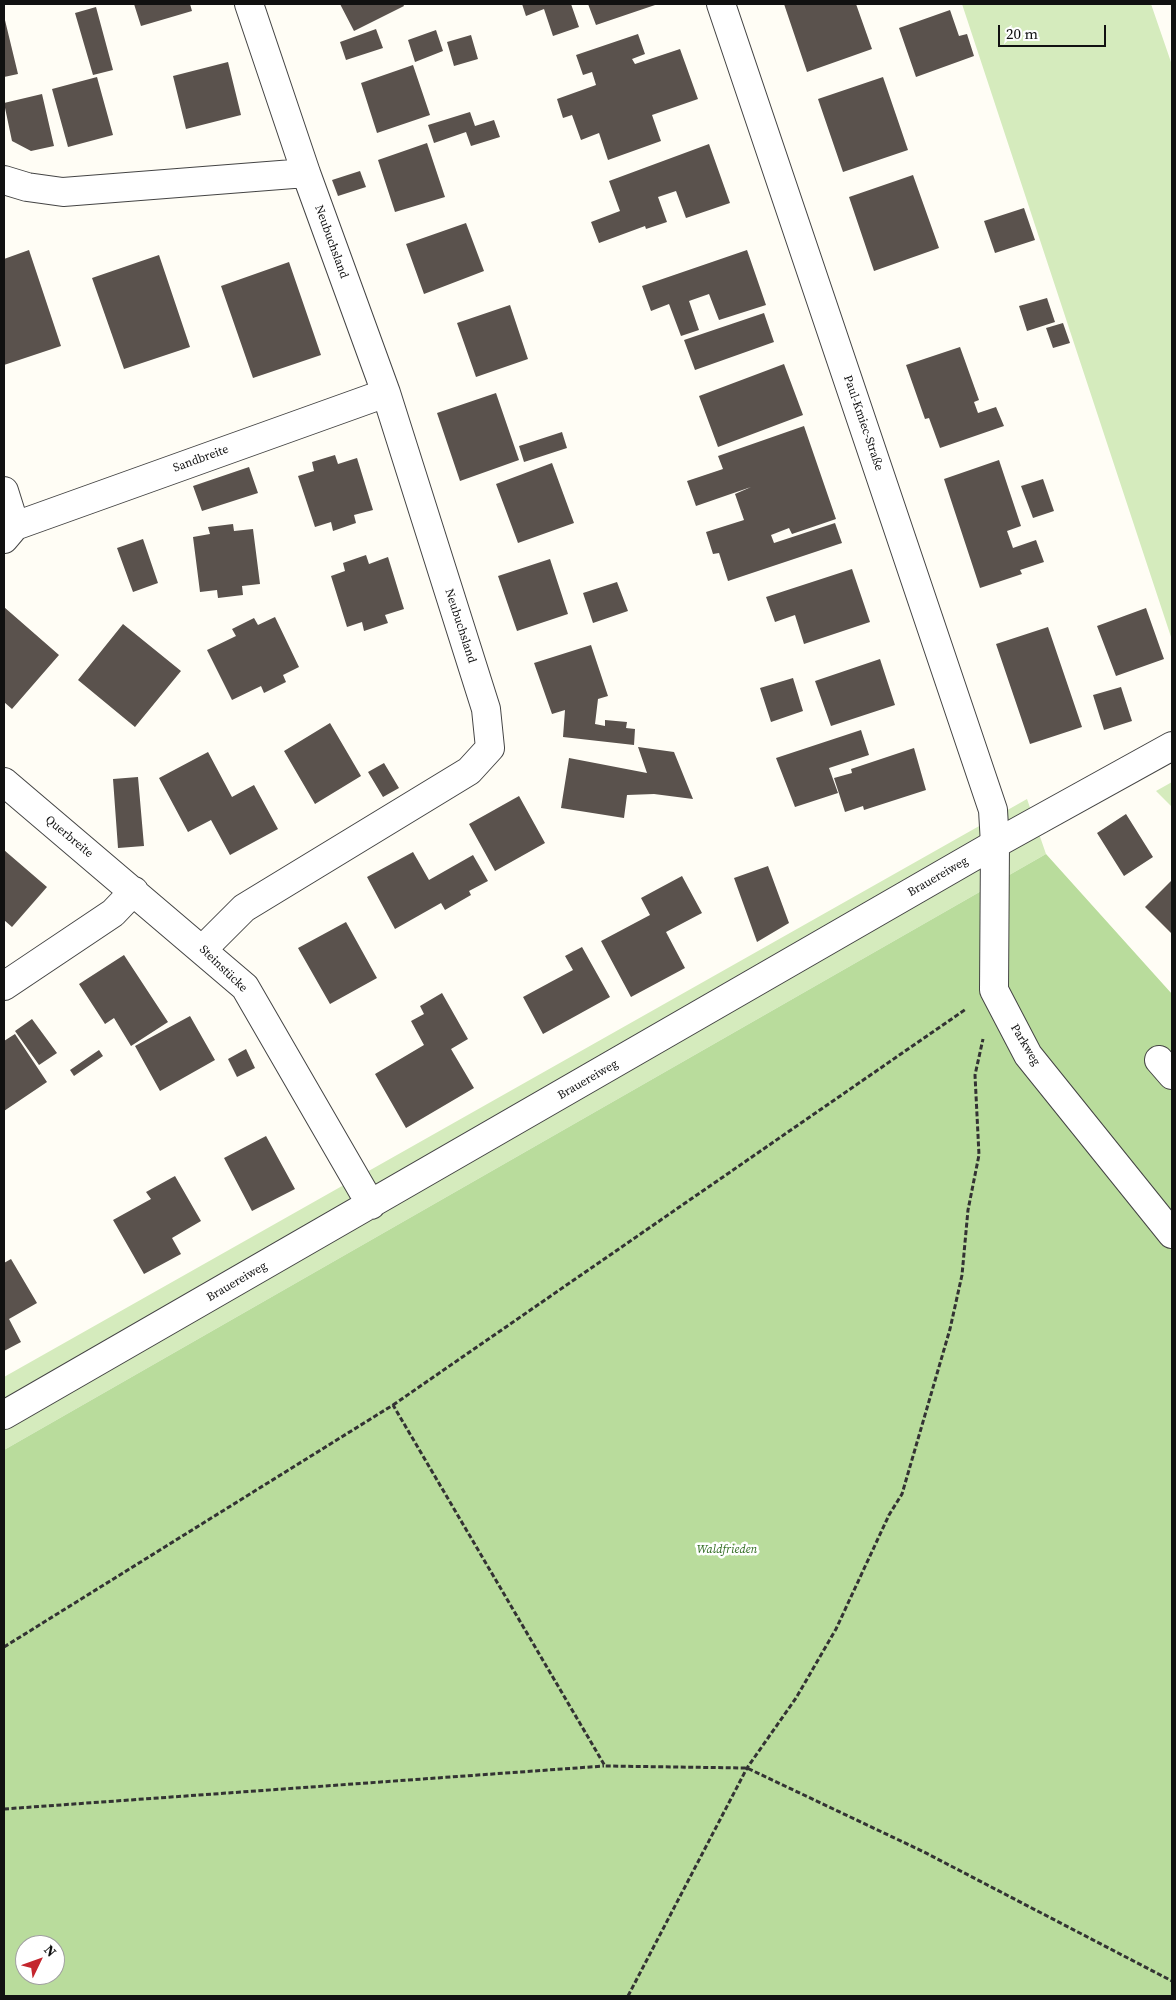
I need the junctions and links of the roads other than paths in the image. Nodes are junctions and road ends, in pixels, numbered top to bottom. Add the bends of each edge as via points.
1 (249, 4) edge
2 (721, 4) edge
3 (306, 173) junction
4 (4, 180) edge
5 (386, 393) junction
6 (4, 491) edge
7 (10, 532) edge
8 (1172, 746) edge
9 (4, 782) edge
10 (995, 844) junction
11 (134, 891) junction
12 (203, 949) junction
13 (4, 986) edge
14 (371, 1205) junction
15 (1172, 1234) edge
16 (4, 1414) edge

1 - 3 street, Neubuchsland
2 - 10 street, Paul-Kmiec-Straße via 993,810
3 - 4 street via 63,192
3 - 5 street, Neubuchsland
5 - 7 street, Sandbreite
5 - 12 street, Neubuchsland via 486,709 490,748 469,770 244,908
6 - 7 street, Sandbreite
8 - 10 street, Brauereiweg
9 - 11 street, Querbreite
10 - 14 street, Brauereiweg
10 - 15 street, Parkweg via 994,990 1028,1055
11 - 12 street, Steinstücke
11 - 13 street via 113,913
12 - 14 street, Steinstücke via 245,987
14 - 16 street, Brauereiweg

